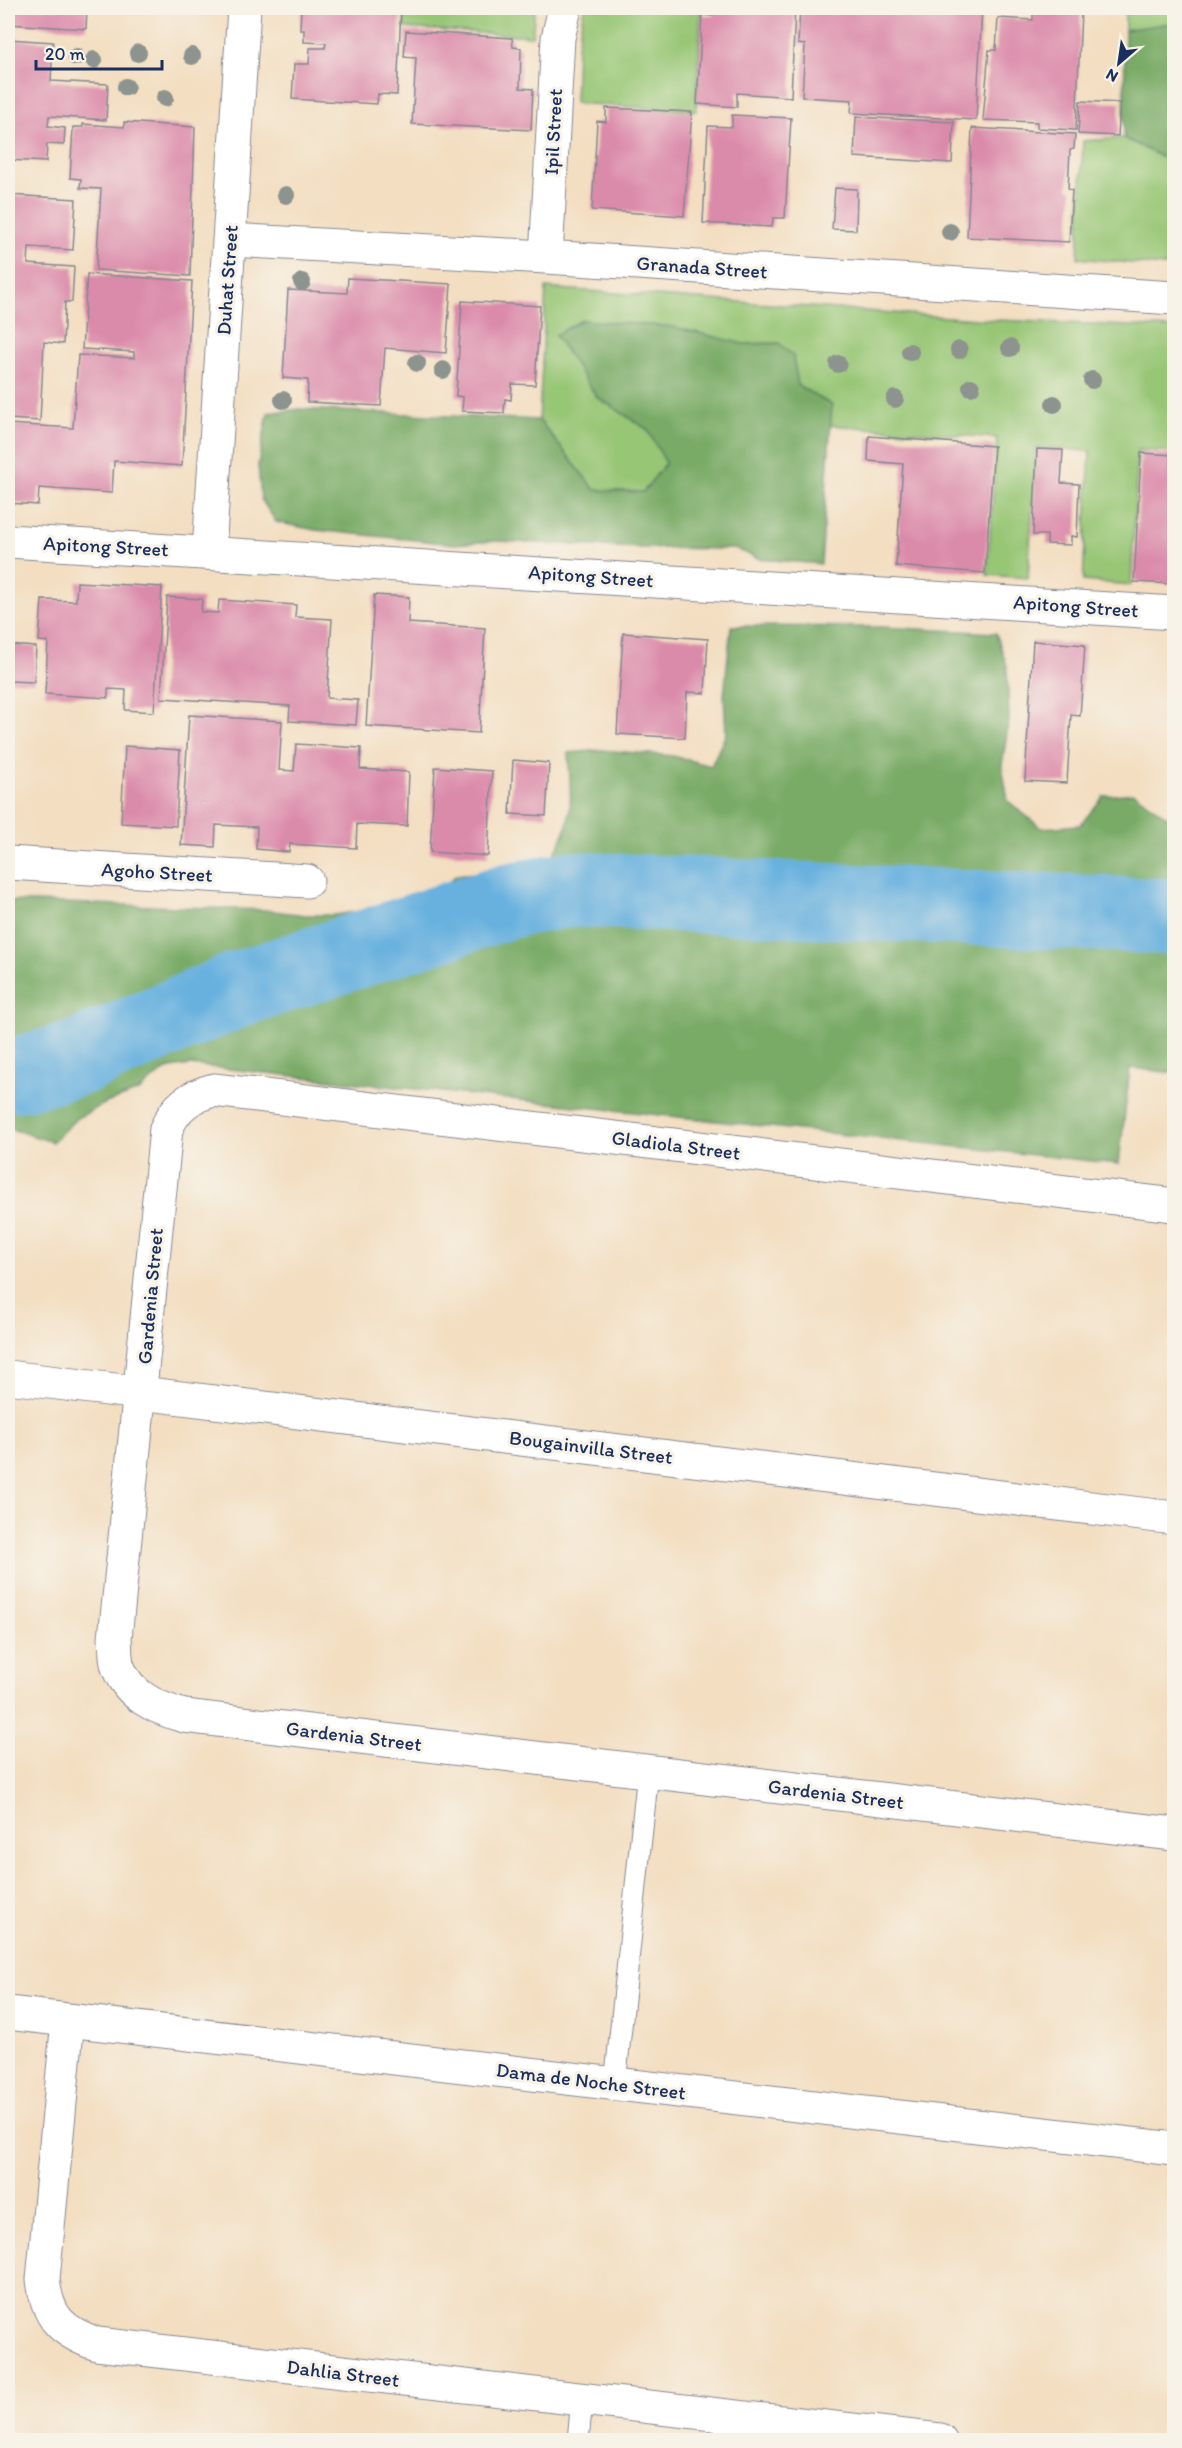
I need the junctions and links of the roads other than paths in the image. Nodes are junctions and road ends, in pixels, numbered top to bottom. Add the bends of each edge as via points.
1 (244, 8) edge
2 (565, 8) edge
3 (229, 240) junction
4 (546, 257) junction
5 (1174, 298) edge
6 (8, 541) edge
7 (209, 552) junction
8 (1174, 613) edge
9 (8, 863) edge
10 (307, 881) dead end
11 (181, 1104) joint
12 (1174, 1205) edge
13 (8, 1377) edge
14 (141, 1391) junction
15 (1174, 1518) edge
16 (648, 1772) junction
17 (1174, 1834) edge
18 (8, 2013) edge
19 (68, 2020) junction
20 (615, 2084) junction
21 (1174, 2149) edge
22 (582, 2400) junction
23 (578, 2440) edge
24 (940, 2440) edge

1 - 3 street, Duhat Street
2 - 4 street, Ipil Street via 558,38
3 - 4 street, Granada Street
3 - 7 street, Duhat Street
4 - 5 street, Granada Street
6 - 7 street, Apitong Street
7 - 8 street, Apitong Street
9 - 10 street, Agoho Street
11 - 12 street, Gladiola Street via 214,1090
11 - 14 street, Gardenia Street via 166,1129
13 - 14 street, Bougainvilla Street
14 - 15 street, Bougainvilla Street
14 - 16 street, Gardenia Street via 115,1638 117,1666 130,1687 154,1707 184,1716
16 - 17 street, Gardenia Street
16 - 20 lane
18 - 19 street, Dama de Noche Street
19 - 20 street, Dama de Noche Street
19 - 22 street, Dahlia Street via 43,2279 45,2299 55,2319 74,2336 97,2344
20 - 21 street, Dama de Noche Street
22 - 23 lane
22 - 24 street, Dahlia Street

